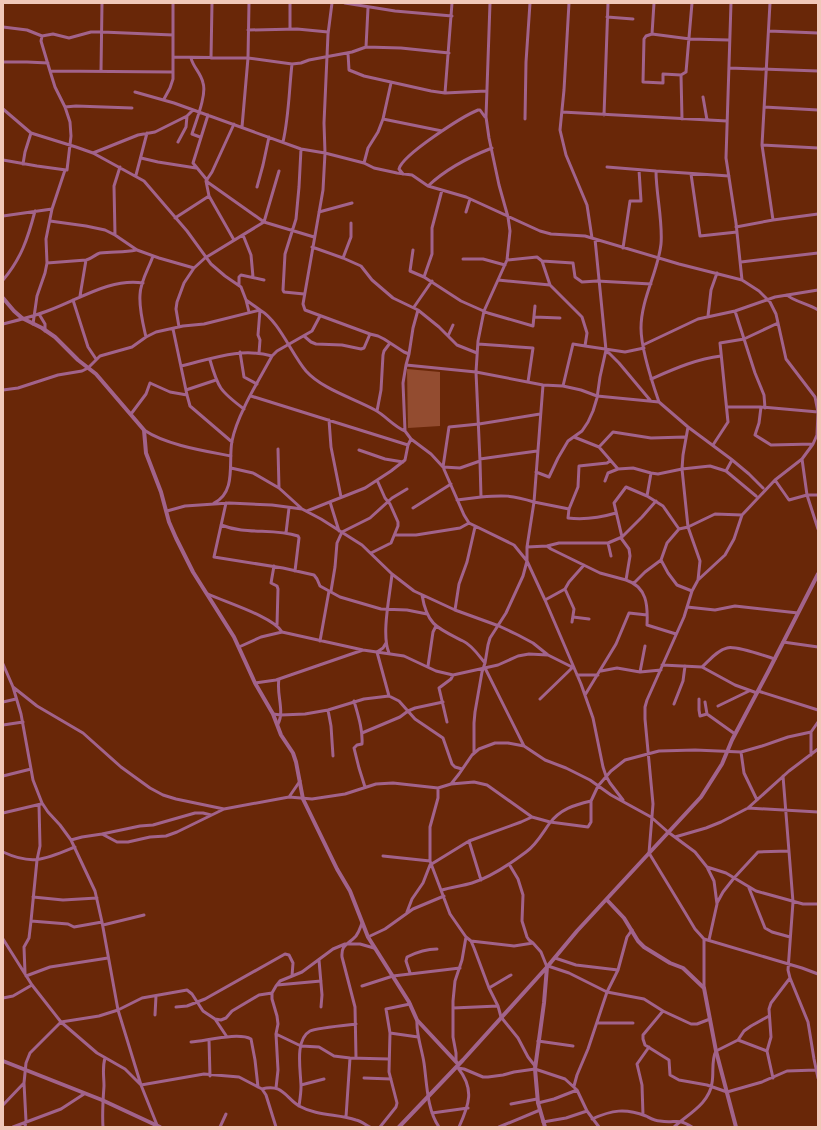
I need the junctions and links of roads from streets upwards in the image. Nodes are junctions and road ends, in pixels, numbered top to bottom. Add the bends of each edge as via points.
1 (102, 3) edge
2 (173, 3) edge
3 (212, 3) edge
4 (249, 3) edge
5 (290, 3) edge
6 (332, 3) edge
7 (345, 3) edge
8 (452, 3) edge
9 (490, 3) edge
10 (530, 3) edge
11 (569, 3) edge
12 (608, 3) edge
13 (654, 3) edge
14 (692, 3) edge
15 (731, 3) edge
16 (770, 3) edge
17 (368, 8) junction
18 (452, 16) junction
19 (607, 17) junction
20 (633, 20) dead end
21 (3, 27) edge
22 (290, 29) junction
23 (248, 30) junction
24 (769, 31) junction
25 (102, 32) junction
26 (328, 32) junction
27 (818, 33) edge
28 (652, 34) junction
29 (173, 35) junction
30 (42, 36) junction
31 (690, 39) junction
32 (729, 40) junction
33 (366, 47) junction
34 (348, 53) junction
35 (449, 53) junction
36 (327, 56) junction
37 (173, 57) junction
38 (191, 58) junction
39 (211, 58) junction
40 (248, 58) junction
41 (4, 62) edge
42 (48, 63) junction
43 (292, 64) junction
44 (3, 67) edge
45 (729, 68) junction
46 (767, 69) junction
47 (50, 71) junction
48 (101, 71) junction
49 (818, 71) edge
50 (172, 72) junction
51 (681, 75) junction
52 (391, 83) junction
53 (486, 91) junction
54 (135, 92) dead end
55 (445, 93) junction
56 (703, 97) dead end
57 (164, 99) junction
58 (65, 107) junction
59 (764, 107) junction
60 (132, 108) dead end
61 (3, 109) edge
62 (193, 110) junction
63 (818, 110) edge
64 (198, 112) junction
65 (562, 112) junction
66 (208, 115) junction
67 (604, 115) junction
68 (187, 116) junction
69 (486, 117) junction
70 (383, 119) junction
71 (525, 119) dead end
72 (682, 119) junction
73 (707, 120) junction
74 (727, 121) junction
75 (234, 124) junction
76 (242, 127) junction
77 (442, 131) junction
78 (31, 133) junction
79 (147, 133) junction
80 (200, 137) junction
81 (269, 137) junction
82 (178, 142) dead end
83 (283, 142) junction
84 (70, 145) junction
85 (762, 145) junction
86 (492, 148) junction
87 (818, 148) edge
88 (301, 149) junction
89 (93, 153) junction
90 (325, 153) junction
91 (141, 158) junction
92 (3, 160) edge
93 (364, 163) junction
94 (23, 164) junction
95 (120, 167) junction
96 (607, 167) dead end
97 (196, 168) junction
98 (67, 170) junction
99 (639, 170) junction
100 (279, 171) dead end
101 (656, 171) junction
102 (403, 174) junction
103 (691, 174) junction
104 (136, 175) junction
105 (729, 176) junction
106 (207, 181) junction
107 (428, 186) junction
108 (257, 187) dead end
109 (442, 190) junction
110 (209, 196) junction
111 (470, 199) junction
112 (352, 203) dead end
113 (52, 209) junction
114 (35, 211) junction
115 (318, 212) junction
116 (466, 212) dead end
117 (818, 214) edge
118 (3, 216) edge
119 (508, 217) junction
120 (175, 218) junction
121 (773, 220) junction
122 (50, 221) junction
123 (264, 222) junction
124 (351, 223) dead end
125 (736, 227) junction
126 (294, 230) junction
127 (737, 232) junction
128 (115, 235) junction
129 (243, 235) junction
130 (314, 237) junction
131 (593, 238) junction
132 (234, 240) junction
133 (312, 247) junction
134 (623, 248) junction
135 (137, 250) junction
136 (414, 250) dead end
137 (818, 253) edge
138 (154, 256) junction
139 (658, 257) junction
140 (205, 258) junction
141 (343, 258) junction
142 (463, 259) dead end
143 (86, 260) junction
144 (507, 260) junction
145 (542, 261) junction
146 (741, 262) junction
147 (47, 263) junction
148 (505, 265) junction
149 (194, 268) junction
150 (716, 273) junction
151 (253, 277) junction
152 (424, 277) junction
153 (3, 280) edge
154 (264, 280) dead end
155 (498, 280) junction
156 (742, 280) junction
157 (432, 281) junction
158 (599, 281) junction
159 (143, 283) junction
160 (651, 284) junction
161 (239, 285) junction
162 (550, 285) junction
163 (818, 290) edge
164 (304, 294) junction
165 (787, 295) junction
166 (80, 296) junction
167 (3, 298) edge
168 (73, 300) junction
169 (246, 300) junction
170 (768, 300) junction
171 (535, 306) dead end
172 (414, 307) junction
173 (260, 310) junction
174 (418, 310) junction
175 (818, 310) edge
176 (484, 311) junction
177 (735, 311) junction
178 (249, 312) junction
179 (39, 314) junction
180 (35, 315) junction
181 (320, 316) junction
182 (708, 316) junction
183 (534, 317) junction
184 (22, 318) junction
185 (560, 318) dead end
186 (778, 323) junction
187 (3, 324) edge
188 (33, 324) junction
189 (453, 325) dead end
190 (179, 327) junction
191 (173, 329) junction
192 (45, 331) junction
193 (370, 334) junction
194 (304, 336) junction
195 (448, 336) junction
196 (146, 337) junction
197 (744, 339) junction
198 (390, 343) junction
199 (478, 344) junction
200 (287, 345) junction
201 (585, 346) junction
202 (644, 347) junction
203 (606, 351) junction
204 (240, 352) junction
205 (259, 353) junction
206 (477, 353) junction
207 (409, 354) junction
208 (272, 356) junction
209 (721, 356) junction
210 (96, 358) junction
211 (210, 360) junction
212 (406, 365) junction
213 (181, 366) junction
214 (88, 368) junction
215 (476, 372) junction
216 (651, 379) junction
217 (216, 380) junction
218 (528, 382) junction
219 (256, 384) junction
220 (543, 385) junction
221 (563, 386) junction
222 (3, 390) edge
223 (186, 390) junction
224 (186, 395) junction
225 (251, 396) junction
226 (597, 396) junction
227 (651, 401) junction
228 (659, 402) junction
229 (727, 407) junction
230 (761, 407) junction
231 (765, 408) junction
232 (244, 409) junction
233 (377, 411) junction
234 (818, 412) edge
235 (131, 414) junction
236 (540, 414) junction
237 (329, 420) junction
238 (479, 424) junction
239 (688, 427) junction
240 (144, 430) junction
241 (406, 430) junction
242 (574, 437) junction
243 (685, 437) junction
244 (411, 439) junction
245 (232, 442) junction
246 (813, 444) junction
247 (408, 445) junction
248 (713, 445) junction
249 (599, 447) junction
250 (278, 449) dead end
251 (359, 450) dead end
252 (537, 451) junction
253 (231, 456) junction
254 (802, 459) junction
255 (480, 460) junction
256 (732, 460) junction
257 (403, 462) junction
258 (610, 462) junction
259 (443, 467) junction
260 (231, 468) junction
261 (618, 469) junction
262 (682, 469) junction
263 (726, 471) junction
264 (536, 472) junction
265 (652, 473) junction
266 (377, 480) junction
267 (775, 480) junction
268 (605, 481) dead end
269 (451, 484) junction
270 (279, 488) junction
271 (763, 488) dead end
272 (406, 489) dead end
273 (807, 495) junction
274 (818, 495) edge
275 (647, 496) junction
276 (756, 496) dead end
277 (341, 497) junction
278 (481, 497) junction
279 (457, 500) junction
280 (656, 501) junction
281 (330, 502) junction
282 (388, 502) junction
283 (534, 502) junction
284 (226, 503) junction
285 (211, 504) junction
286 (289, 508) junction
287 (413, 508) dead end
288 (302, 509) junction
289 (569, 509) junction
290 (167, 511) junction
291 (306, 511) junction
292 (616, 513) junction
293 (742, 515) junction
294 (469, 523) junction
295 (221, 525) junction
296 (475, 527) junction
297 (688, 527) junction
298 (679, 529) junction
299 (818, 529) edge
300 (286, 532) junction
301 (340, 532) junction
302 (395, 535) junction
303 (621, 537) junction
304 (608, 543) junction
305 (546, 546) junction
306 (527, 547) junction
307 (371, 553) junction
308 (611, 556) dead end
309 (661, 560) junction
310 (527, 561) junction
311 (584, 565) junction
312 (274, 566) junction
313 (295, 571) junction
314 (392, 574) junction
315 (818, 574) edge
316 (626, 580) junction
317 (698, 580) junction
318 (634, 583) junction
319 (565, 589) junction
320 (330, 591) junction
321 (692, 591) junction
322 (208, 594) junction
323 (422, 595) junction
324 (545, 600) junction
325 (687, 607) junction
326 (388, 610) junction
327 (455, 610) junction
328 (798, 612) junction
329 (427, 614) junction
330 (647, 615) junction
331 (573, 617) junction
332 (589, 619) dead end
333 (572, 622) dead end
334 (277, 625) junction
335 (436, 626) junction
336 (499, 626) junction
337 (282, 632) junction
338 (676, 634) junction
339 (320, 640) junction
340 (783, 642) junction
341 (386, 643) junction
342 (645, 646) dead end
343 (818, 646) edge
344 (239, 647) junction
345 (363, 650) junction
346 (377, 652) junction
347 (390, 653) junction
348 (548, 655) junction
349 (775, 659) junction
350 (485, 663) junction
351 (3, 665) edge
352 (662, 665) junction
353 (428, 666) junction
354 (685, 666) junction
355 (573, 667) junction
356 (702, 667) junction
357 (484, 668) junction
358 (661, 670) junction
359 (601, 671) junction
360 (640, 672) junction
361 (453, 675) junction
362 (577, 675) junction
363 (598, 675) junction
364 (279, 679) junction
365 (255, 683) junction
366 (13, 688) junction
367 (750, 691) junction
368 (758, 692) junction
369 (585, 695) junction
370 (389, 696) junction
371 (16, 699) junction
372 (540, 699) dead end
373 (698, 699) dead end
374 (354, 701) junction
375 (3, 702) edge
376 (443, 702) junction
377 (705, 702) dead end
378 (674, 704) dead end
379 (718, 706) dead end
380 (328, 710) junction
381 (818, 710) edge
382 (408, 711) junction
383 (273, 714) junction
384 (707, 714) junction
385 (281, 715) junction
386 (23, 722) junction
387 (447, 722) dead end
388 (818, 722) edge
389 (278, 724) junction
390 (3, 725) edge
391 (811, 732) junction
392 (362, 734) junction
393 (735, 734) junction
394 (524, 746) junction
395 (818, 749) edge
396 (474, 752) junction
397 (741, 752) junction
398 (726, 753) junction
399 (649, 754) junction
400 (811, 755) junction
401 (333, 756) dead end
402 (31, 769) junction
403 (462, 769) junction
404 (3, 776) edge
405 (606, 776) junction
406 (783, 776) junction
407 (300, 781) junction
408 (451, 784) junction
409 (598, 786) junction
410 (365, 787) junction
411 (438, 788) junction
412 (289, 797) junction
413 (304, 799) junction
414 (757, 800) junction
415 (592, 801) junction
416 (624, 801) junction
417 (41, 804) junction
418 (748, 808) junction
419 (224, 809) junction
420 (785, 810) junction
421 (3, 812) edge
422 (818, 812) edge
423 (211, 815) junction
424 (532, 817) junction
425 (652, 817) junction
426 (550, 822) junction
427 (668, 832) junction
428 (102, 834) junction
429 (675, 837) junction
430 (71, 840) junction
431 (468, 841) junction
432 (75, 847) junction
433 (789, 851) junction
434 (3, 852) edge
435 (649, 853) junction
436 (383, 856) dead end
437 (37, 860) junction
438 (431, 862) junction
439 (509, 864) junction
440 (707, 867) junction
441 (734, 878) junction
442 (481, 880) junction
443 (749, 888) junction
444 (442, 890) junction
445 (444, 896) junction
446 (33, 897) junction
447 (97, 898) junction
448 (607, 900) junction
449 (793, 902) junction
450 (717, 904) junction
451 (818, 904) edge
452 (407, 912) junction
453 (144, 915) dead end
454 (31, 922) junction
455 (362, 923) junction
456 (103, 924) junction
457 (632, 930) junction
458 (466, 937) junction
459 (790, 937) junction
460 (368, 938) junction
461 (3, 939) edge
462 (704, 939) junction
463 (709, 940) junction
464 (471, 941) junction
465 (533, 943) junction
466 (345, 944) junction
467 (8, 947) junction
468 (374, 948) junction
469 (4, 949) edge
470 (437, 949) dead end
471 (108, 958) junction
472 (555, 958) junction
473 (319, 960) junction
474 (788, 964) junction
475 (547, 966) junction
476 (460, 968) junction
477 (618, 970) junction
478 (410, 973) junction
479 (25, 974) junction
480 (512, 975) dead end
481 (818, 975) edge
482 (292, 976) junction
483 (393, 976) junction
484 (790, 978) junction
485 (321, 981) junction
486 (32, 985) junction
487 (276, 986) junction
488 (362, 986) dead end
489 (489, 988) junction
490 (704, 988) junction
491 (607, 992) junction
492 (272, 993) junction
493 (156, 996) junction
494 (3, 998) edge
495 (197, 1002) junction
496 (410, 1004) junction
497 (498, 1006) junction
498 (176, 1007) dead end
499 (321, 1007) dead end
500 (453, 1008) junction
501 (118, 1010) junction
502 (663, 1011) junction
503 (154, 1016) dead end
504 (769, 1016) junction
505 (501, 1017) junction
506 (215, 1019) junction
507 (710, 1019) junction
508 (417, 1020) junction
509 (61, 1022) junction
510 (597, 1023) junction
511 (633, 1023) dead end
512 (356, 1024) junction
513 (390, 1033) junction
514 (276, 1034) junction
515 (227, 1037) junction
516 (418, 1037) junction
517 (209, 1040) junction
518 (738, 1040) junction
519 (538, 1041) junction
520 (191, 1042) dead end
521 (301, 1046) junction
522 (573, 1046) dead end
523 (649, 1047) junction
524 (716, 1051) junction
525 (767, 1051) junction
526 (106, 1058) junction
527 (350, 1058) junction
528 (356, 1058) junction
529 (389, 1059) junction
530 (3, 1061) edge
531 (457, 1064) junction
532 (535, 1068) junction
533 (816, 1068) edge
534 (25, 1069) junction
535 (721, 1070) junction
536 (713, 1071) junction
537 (210, 1076) junction
538 (364, 1078) dead end
539 (773, 1078) junction
540 (818, 1078) edge
541 (324, 1079) dead end
542 (391, 1079) junction
543 (24, 1083) junction
544 (141, 1085) junction
545 (301, 1085) junction
546 (711, 1086) junction
547 (258, 1087) junction
548 (276, 1088) junction
549 (575, 1088) junction
550 (262, 1089) junction
551 (727, 1092) junction
552 (84, 1094) junction
553 (429, 1095) junction
554 (102, 1100) junction
555 (537, 1101) junction
556 (511, 1104) dead end
557 (3, 1105) edge
558 (299, 1106) junction
559 (468, 1108) junction
560 (540, 1110) junction
561 (586, 1111) junction
562 (432, 1113) junction
563 (226, 1114) dead end
564 (643, 1115) junction
565 (346, 1117) junction
566 (592, 1119) junction
567 (681, 1121) junction
568 (26, 1122) junction
569 (543, 1122) junction
570 (159, 1126) edge
571 (13, 1127) edge
572 (25, 1127) edge
573 (103, 1127) edge
574 (220, 1127) edge
575 (276, 1127) edge
576 (370, 1127) edge
577 (380, 1127) edge
578 (399, 1127) edge
579 (439, 1127) edge
580 (459, 1127) edge
581 (499, 1127) edge
582 (545, 1127) edge
583 (599, 1127) edge
584 (674, 1127) edge
585 (692, 1127) edge
586 (736, 1127) edge

1 - 25 street
2 - 29 street
3 - 39 street
4 - 23 street
5 - 22 street
6 - 26 street
7 - 17 street
8 - 18 street
9 - 53 street
10 - 71 street
11 - 65 street
12 - 19 street
13 - 28 street
14 - 31 street
15 - 32 street
16 - 24 street
17 - 18 street
17 - 33 street
18 - 35 street
19 - 20 street
19 - 67 street
21 - 30 street via 28,30
22 - 23 street
22 - 26 street
23 - 40 street
24 - 27 street
24 - 46 street
25 - 29 street
25 - 30 street via 72,38 53,34
25 - 48 street
26 - 36 street
28 - 31 street
28 - 51 street via 644,39 643,82 663,83 663,74
29 - 37 street
30 - 42 street via 41,41
31 - 32 street
31 - 51 street via 686,72
32 - 45 street
33 - 34 street
33 - 35 street
34 - 36 street
34 - 52 street via 349,70
35 - 55 street
36 - 43 street
36 - 90 street
37 - 38 street
37 - 50 street
38 - 39 street
38 - 64 street via 200,73 204,90
39 - 40 street
40 - 43 street
40 - 76 street
41 - 42 street
41 - 44 street
42 - 47 street
43 - 83 street
45 - 46 street
45 - 74 street
46 - 49 street
46 - 59 street
47 - 48 street
47 - 58 street
48 - 50 street
50 - 57 street via 173,79
51 - 72 street
52 - 55 street
52 - 70 street
53 - 55 street
53 - 69 street
54 - 57 street
56 - 73 street
57 - 62 street
58 - 60 street
58 - 84 street via 70,122
59 - 63 street
59 - 85 street
61 - 78 street
62 - 64 street
62 - 68 street
64 - 66 street
64 - 80 street via 192,134
65 - 67 street
65 - 131 street via 560,134 587,205
66 - 75 street
66 - 80 street
67 - 72 street
68 - 79 street via 155,132
68 - 82 street via 186,127
69 - 77 street via 478,110
69 - 86 street via 488,138
70 - 77 street
70 - 93 street via 368,148
72 - 73 street
73 - 74 street
74 - 105 street via 726,158
75 - 76 street
75 - 106 street
76 - 81 street
77 - 102 street via 402,163 399,169
78 - 84 street
78 - 94 street
79 - 89 street
79 - 91 street
80 - 97 street via 193,160
81 - 83 street
81 - 108 street
83 - 88 street
84 - 89 street
84 - 98 street
85 - 87 street
85 - 121 street
86 - 107 street via 458,164
86 - 119 street
88 - 90 street
88 - 126 street
89 - 95 street
90 - 93 street
90 - 115 street via 323,190
91 - 97 street
91 - 104 street
92 - 94 street
93 - 102 street via 374,168
94 - 98 street
95 - 104 street
95 - 128 street via 114,186
96 - 99 street
97 - 106 street
98 - 113 street
99 - 101 street
99 - 134 street via 641,201 630,201
100 - 123 street
101 - 103 street
101 - 139 street via 661,236
102 - 107 street via 412,175
103 - 105 street
103 - 127 street via 700,236
104 - 120 street
105 - 125 street
106 - 110 street
106 - 123 street
107 - 109 street
109 - 111 street
109 - 152 street via 432,228 432,254
110 - 120 street
110 - 132 street
111 - 116 street
111 - 119 street
112 - 115 street
113 - 114 street
113 - 122 street
114 - 118 street
114 - 153 street via 20,257
115 - 130 street
117 - 121 street
119 - 131 street via 551,234
119 - 144 street via 510,231
120 - 140 street
121 - 125 street
122 - 128 street via 105,230
122 - 147 street via 46,246
123 - 126 street
123 - 129 street
124 - 141 street via 351,238
125 - 127 street
126 - 130 street
126 - 164 street via 285,254 283,292
127 - 146 street
128 - 135 street
129 - 132 street
129 - 151 street via 251,255
130 - 133 street
131 - 134 street
131 - 158 street
132 - 140 street
133 - 141 street
133 - 164 street
134 - 139 street
135 - 138 street
135 - 143 street via 99,253
136 - 152 street via 410,271
137 - 146 street
138 - 149 street
138 - 159 street
139 - 150 street
139 - 160 street
140 - 149 street
140 - 161 street
141 - 172 street via 361,266 372,280 393,298
142 - 148 street via 483,259
143 - 147 street
143 - 166 street
144 - 145 street via 537,256
144 - 148 street
145 - 158 street via 573,263 575,276 580,282
145 - 162 street
146 - 156 street
147 - 180 street via 37,296
148 - 155 street
149 - 190 street via 184,283 177,302
150 - 156 street
150 - 182 street
151 - 154 street
151 - 161 street via 240,276
152 - 157 street
155 - 162 street
155 - 176 street
156 - 170 street
157 - 172 street
157 - 176 street via 461,301
158 - 160 street
158 - 203 street
159 - 166 street via 122,282
159 - 196 street via 140,295
160 - 202 street via 641,327
161 - 169 street
162 - 201 street via 582,317 587,333
163 - 165 street
164 - 181 street via 305,310
165 - 170 street
165 - 175 street
166 - 168 street
167 - 184 street
168 - 179 street
168 - 210 street via 88,347
169 - 173 street
169 - 178 street
170 - 177 street
170 - 186 street
171 - 183 street
172 - 174 street
173 - 178 street
173 - 200 street via 269,317
173 - 205 street
174 - 195 street
174 - 207 street
176 - 183 street via 533,326
176 - 199 street
177 - 182 street
177 - 197 street
178 - 190 street via 204,324
179 - 180 street
179 - 192 street via 45,324
180 - 184 street
180 - 188 street
181 - 193 street
181 - 194 street via 312,331
182 - 202 street via 688,323
183 - 185 street
184 - 187 street
184 - 188 street
186 - 197 street
186 - 234 street via 786,359 815,397
188 - 192 street
189 - 195 street
190 - 191 street
191 - 196 street
191 - 213 street
192 - 214 street
193 - 194 street via 364,348 361,349 342,344 316,344
193 - 198 street
194 - 200 street
195 - 206 street via 457,345
196 - 210 street via 132,347
197 - 209 street via 720,343
197 - 231 street via 764,395
198 - 207 street
198 - 233 street via 383,355
199 - 206 street
199 - 218 street via 533,348
200 - 208 street
200 - 233 street via 312,377
201 - 203 street
201 - 221 street via 574,344
202 - 203 street via 625,352
202 - 216 street
203 - 226 street
203 - 227 street
204 - 205 street
204 - 211 street
204 - 219 street via 244,377
205 - 208 street
206 - 215 street
207 - 212 street
208 - 219 street
209 - 216 street via 690,362
209 - 229 street
210 - 214 street
211 - 213 street
211 - 217 street
212 - 215 street
212 - 241 street via 403,383
213 - 223 street
214 - 222 street
214 - 235 street
215 - 218 street
215 - 238 street
216 - 228 street
217 - 223 street
217 - 232 street via 226,395
218 - 220 street
219 - 225 street
220 - 221 street
220 - 236 street
221 - 226 street
223 - 224 street
224 - 235 street via 170,392 150,383 146,394
224 - 245 street via 192,409
225 - 232 street
225 - 237 street
226 - 227 street
226 - 242 street via 588,422
227 - 228 street
228 - 239 street
229 - 230 street
229 - 248 street via 728,422
230 - 231 street
230 - 246 street via 755,435 771,445
231 - 234 street
232 - 245 street
233 - 241 street via 396,427
234 - 246 street via 817,435
235 - 240 street
236 - 238 street
236 - 252 street
237 - 247 street
237 - 277 street via 330,442
238 - 255 street
238 - 259 street via 449,427
239 - 243 street
239 - 248 street
240 - 253 street via 158,438
240 - 290 street via 146,452
241 - 244 street
242 - 249 street
242 - 264 street via 568,441 549,478
243 - 249 street via 651,438 613,432
243 - 262 street
244 - 247 street
244 - 259 street
245 - 253 street
246 - 254 street
247 - 257 street
248 - 256 street
249 - 258 street
250 - 270 street
251 - 257 street
252 - 255 street
252 - 264 street
253 - 260 street
254 - 267 street
254 - 273 street
255 - 259 street via 460,468
255 - 278 street
256 - 263 street
256 - 271 street
257 - 266 street
258 - 261 street
258 - 289 street via 579,466 578,487
259 - 269 street
260 - 270 street via 253,473
260 - 285 street via 227,489 218,501
261 - 265 street via 633,468
261 - 268 street via 608,473
262 - 263 street via 710,466
262 - 265 street
262 - 297 street
263 - 276 street
264 - 283 street
265 - 275 street
266 - 277 street via 365,488
266 - 282 street
267 - 273 street via 789,500
267 - 293 street
269 - 279 street
269 - 287 street
270 - 288 street
272 - 282 street
273 - 274 street
273 - 299 street
275 - 280 street
275 - 292 street via 626,487 614,503
277 - 281 street
278 - 279 street
278 - 283 street via 515,496
279 - 294 street
280 - 298 street via 663,506
280 - 303 street
281 - 291 street
281 - 301 street
282 - 301 street via 370,518
282 - 302 street via 398,522
283 - 289 street
283 - 306 street
284 - 285 street
284 - 286 street
284 - 295 street
285 - 290 street via 185,506
286 - 288 street
286 - 300 street
288 - 291 street
289 - 292 street via 570,519 600,518
290 - 322 street via 176,538 193,572
291 - 301 street
292 - 303 street
293 - 297 street via 715,514
293 - 317 street via 734,539 725,555
294 - 296 street
294 - 302 street via 460,528 416,535
295 - 300 street via 243,530
295 - 312 street via 214,557
296 - 310 street via 514,545
296 - 327 street
297 - 298 street
297 - 317 street via 700,561
298 - 309 street via 667,543
300 - 313 street via 299,537
301 - 307 street
301 - 320 street
302 - 307 street via 391,543
303 - 304 street
303 - 316 street via 629,549 630,556
304 - 305 street via 559,543
304 - 308 street
305 - 306 street
305 - 311 street
306 - 310 street
307 - 314 street
309 - 318 street
309 - 321 street via 677,585
310 - 324 street
310 - 336 street via 518,588
311 - 316 street via 600,574
311 - 319 street
312 - 313 street
312 - 334 street via 271,583 278,589
313 - 320 street via 316,576 320,586
314 - 323 street
314 - 326 street
315 - 328 street
316 - 318 street
317 - 321 street
318 - 330 street via 641,589
319 - 324 street
319 - 331 street via 574,609
320 - 326 street via 340,597
320 - 339 street
321 - 325 street
322 - 334 street
322 - 344 street
323 - 327 street
323 - 329 street
324 - 355 street
325 - 328 street via 715,610 735,606
325 - 338 street
326 - 329 street
326 - 341 street
327 - 336 street
328 - 340 street
329 - 335 street
330 - 338 street via 647,625
330 - 359 street via 629,613
331 - 332 street
331 - 333 street
334 - 337 street
335 - 350 street via 464,641
335 - 353 street
336 - 348 street via 533,643
336 - 350 street via 490,638
337 - 339 street
337 - 344 street via 261,636
338 - 352 street
339 - 345 street
340 - 343 street
340 - 349 street
341 - 346 street
341 - 347 street
342 - 360 street
344 - 365 street
345 - 346 street
345 - 364 street
346 - 347 street
346 - 370 street
347 - 353 street
348 - 355 street
348 - 357 street via 523,655
349 - 356 street via 727,647
349 - 368 street
350 - 357 street
351 - 366 street
352 - 354 street
352 - 358 street
353 - 361 street
354 - 356 street
354 - 378 street
355 - 362 street
355 - 372 street
356 - 367 street
357 - 361 street
357 - 394 street
357 - 396 street via 474,723
358 - 360 street
358 - 399 street via 645,707
359 - 360 street via 617,668
359 - 363 street
361 - 376 street via 439,688
362 - 363 street
362 - 369 street
363 - 369 street
364 - 365 street
364 - 385 street
365 - 383 street
366 - 371 street
366 - 419 street via 37,706 83,733 121,767 150,788 176,799
367 - 368 street
367 - 379 street
368 - 381 street
368 - 393 street
369 - 405 street
370 - 374 street
370 - 382 street via 399,701
371 - 375 street
371 - 386 street
373 - 384 street via 700,716
374 - 380 street
374 - 392 street
376 - 382 street
376 - 387 street
377 - 384 street
380 - 385 street
380 - 401 street
382 - 392 street
382 - 403 street via 421,724 443,738 452,764
383 - 385 street
383 - 389 street
384 - 393 street
385 - 389 street
386 - 390 street
386 - 402 street
388 - 391 street
389 - 407 street via 281,735 293,753
391 - 397 street via 788,736
391 - 400 street
392 - 410 street via 362,744 354,748
393 - 398 street
394 - 396 street via 495,743
394 - 409 street via 545,760 581,775
395 - 400 street
396 - 403 street
397 - 398 street
397 - 414 street via 744,772
398 - 399 street via 695,750 659,751
398 - 427 street via 722,764 701,796
399 - 405 street via 625,760
399 - 425 street
400 - 406 street
402 - 404 street
402 - 417 street
403 - 408 street
405 - 409 street
405 - 416 street
406 - 414 street
406 - 420 street
407 - 412 street
407 - 413 street
408 - 411 street
408 - 424 street via 474,782 487,785
409 - 415 street
409 - 416 street
410 - 411 street via 393,783
410 - 413 street via 345,794
411 - 438 street via 438,798 430,827
412 - 413 street
412 - 419 street
413 - 455 street via 337,869 356,902
414 - 418 street
415 - 426 street via 566,808
415 - 426 street via 591,822 588,827
416 - 425 street
417 - 421 street
417 - 430 street
417 - 437 street
418 - 420 street
418 - 429 street via 706,828
419 - 423 street
420 - 422 street
420 - 433 street
423 - 428 street via 195,813 153,825
423 - 428 street via 166,836 117,842
424 - 426 street
424 - 431 street
425 - 427 street
425 - 435 street
426 - 439 street via 532,847
427 - 429 street
427 - 435 street
428 - 430 street
429 - 440 street via 695,852
430 - 432 street
431 - 438 street
431 - 442 street
432 - 437 street
432 - 447 street
433 - 441 street via 758,852
433 - 449 street
434 - 437 street via 23,860
435 - 448 street
435 - 462 street via 695,929
436 - 438 street
437 - 446 street
438 - 444 street
438 - 452 street
439 - 442 street
439 - 465 street via 523,895 523,926
440 - 441 street via 720,870
440 - 450 street via 714,881
441 - 443 street
441 - 450 street
442 - 444 street
443 - 449 street
443 - 459 street via 765,928
444 - 445 street
445 - 452 street
445 - 458 street via 450,914
446 - 447 street via 62,900
446 - 454 street
447 - 456 street
448 - 457 street
448 - 472 street
449 - 451 street
449 - 459 street
450 - 463 street
452 - 460 street
453 - 456 street
454 - 456 street via 68,924 74,927
454 - 479 street via 29,938 24,948
455 - 460 street
455 - 466 street via 357,934
456 - 471 street
457 - 477 street
457 - 490 street via 644,948 683,968
458 - 464 street
458 - 476 street
459 - 474 street
460 - 468 street
461 - 467 street
462 - 463 street
462 - 490 street
463 - 474 street
464 - 465 street via 514,946
464 - 489 street
465 - 475 street via 541,952
466 - 468 street via 360,944
466 - 473 street via 333,949
466 - 512 street via 341,950 354,1002
467 - 469 street
467 - 479 street
468 - 483 street
470 - 478 street via 421,951 407,957
471 - 479 street via 50,967
471 - 501 street
472 - 475 street
472 - 477 street via 576,965
473 - 482 street
473 - 485 street
474 - 481 street
474 - 484 street
475 - 491 street
475 - 505 street
475 - 519 street
476 - 478 street
476 - 500 street via 455,981
477 - 491 street
478 - 483 street
479 - 486 street
480 - 489 street
482 - 487 street
482 - 495 street via 293,963 289,955 285,954
483 - 488 street
483 - 496 street
484 - 504 street via 771,1003
484 - 533 street via 808,1022
485 - 487 street
485 - 499 street
486 - 494 street via 13,996
486 - 509 street
487 - 492 street
489 - 497 street
490 - 507 street
491 - 502 street via 644,999
491 - 510 street
492 - 506 street via 259,995 232,1011 226,1018
492 - 514 street via 277,1016
493 - 495 street via 187,990
493 - 501 street via 142,998
493 - 503 street
495 - 498 street
495 - 506 street via 203,1011
496 - 508 street
496 - 513 street via 386,1009
497 - 500 street
497 - 505 street
500 - 531 street via 453,1037
501 - 509 street
501 - 544 street
502 - 507 street via 693,1024
502 - 523 street via 643,1035 644,1043
504 - 518 street via 744,1031
504 - 525 street via 771,1037
505 - 531 street
505 - 532 street via 518,1038
506 - 515 street
507 - 524 street
508 - 516 street
508 - 531 street
509 - 526 street
509 - 534 street via 30,1054
510 - 511 street
510 - 549 street via 577,1075
512 - 521 street via 310,1031 304,1036
512 - 528 street
513 - 516 street
513 - 529 street
514 - 521 street
514 - 548 street
515 - 517 street
515 - 547 street via 251,1039
516 - 553 street
517 - 520 street
517 - 537 street
518 - 524 street
518 - 525 street
519 - 522 street
519 - 532 street
521 - 527 street via 319,1047 334,1056
521 - 545 street
523 - 546 street via 669,1060 672,1077
523 - 564 street via 637,1064 642,1085
524 - 535 street
524 - 536 street
525 - 539 street
526 - 544 street via 126,1069
526 - 554 street via 102,1071
527 - 528 street
527 - 565 street
528 - 529 street
529 - 542 street
530 - 534 street
531 - 532 street via 483,1077
531 - 553 street
531 - 559 street via 468,1086
532 - 549 street via 565,1079
532 - 555 street
533 - 539 street via 787,1071
533 - 540 street
534 - 543 street
534 - 552 street
535 - 536 street
535 - 551 street
536 - 546 street
537 - 544 street via 204,1074
537 - 547 street via 239,1077
538 - 542 street
539 - 551 street
541 - 545 street
542 - 577 street via 397,1103
543 - 557 street
543 - 568 street
544 - 570 street
545 - 558 street
546 - 551 street
546 - 567 street via 701,1104
547 - 550 street
548 - 550 street
548 - 558 street
549 - 555 street via 554,1099
549 - 561 street
550 - 575 street
551 - 586 street
552 - 554 street
552 - 568 street via 61,1109
553 - 562 street
553 - 578 street
554 - 570 street
554 - 573 street
555 - 556 street
555 - 560 street
558 - 565 street via 311,1111
559 - 562 street
559 - 580 street
560 - 569 street
560 - 581 street
561 - 566 street
561 - 569 street
562 - 579 street
563 - 574 street
564 - 566 street via 621,1110
564 - 567 street via 659,1121
565 - 576 street
566 - 583 street
567 - 584 street
567 - 585 street
568 - 571 street
568 - 572 street
569 - 582 street

